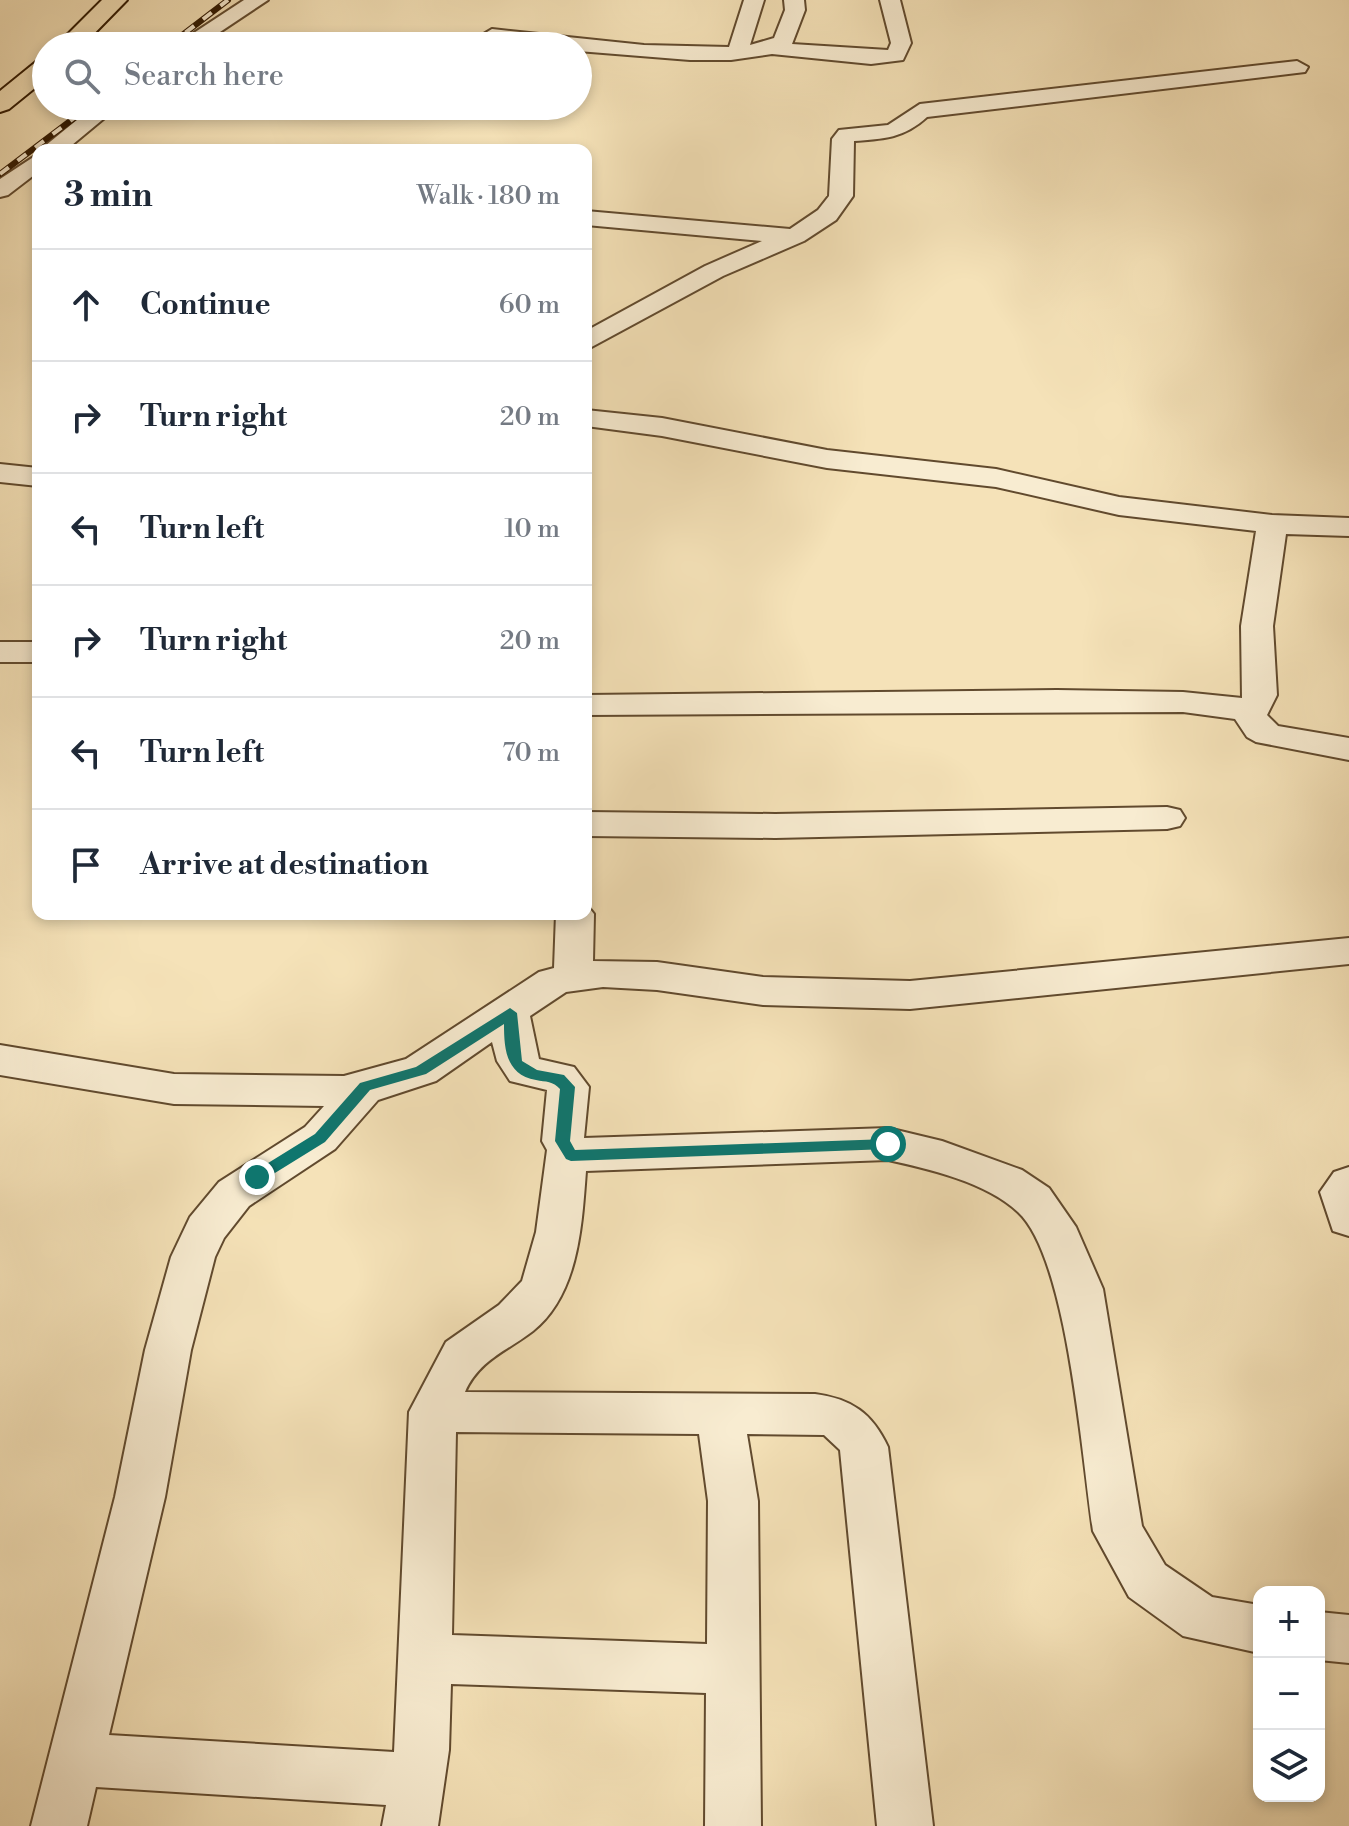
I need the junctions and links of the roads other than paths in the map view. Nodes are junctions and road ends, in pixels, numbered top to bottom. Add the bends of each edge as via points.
1 (115, 0) edge
2 (258, 0) edge
3 (754, 0) edge
4 (794, 0) edge
5 (890, 0) edge
6 (82, 32) edge
7 (207, 32) edge
8 (592, 46) edge
9 (774, 48) junction
10 (738, 51) junction
11 (1297, 67) dead end
12 (32, 78) edge
13 (0, 104) edge
14 (90, 120) edge
15 (60, 144) edge
16 (32, 166) edge
17 (0, 190) edge
18 (592, 219) edge
19 (795, 236) junction
20 (592, 339) edge
21 (592, 419) edge
22 (0, 473) edge
23 (32, 476) edge
24 (1272, 524) junction
25 (1349, 527) edge
26 (0, 652) edge
27 (32, 652) edge
28 (592, 705) edge
29 (1246, 710) junction
30 (1349, 749) edge
31 (1167, 818) dead end
32 (592, 824) edge
33 (575, 920) edge
34 (1349, 951) edge
35 (573, 975) junction
36 (510, 1013) junction
37 (0, 1060) edge
38 (365, 1087) junction
39 (567, 1152) junction
40 (1349, 1184) edge
41 (1349, 1219) edge
42 (433, 1412) junction
43 (720, 1415) junction
44 (1253, 1628) edge
45 (1325, 1637) edge
46 (1349, 1639) edge
47 (424, 1659) junction
48 (732, 1669) junction
49 (75, 1759) junction
50 (414, 1803) edge
51 (59, 1826) edge
52 (733, 1826) edge
53 (905, 1826) edge

1 - 6 main road
2 - 7 street
3 - 10 street
4 - 9 street via 783,42
5 - 9 street via 901,43 896,56
8 - 10 street via 682,55
9 - 10 street
11 - 19 street via 920,111 892,131 847,135 841,196 827,215
12 - 13 main road
14 - 15 street
16 - 17 street
18 - 19 street
19 - 20 street via 714,271
21 - 24 street via 827,459 996,478 1119,506
22 - 23 street
24 - 25 street
24 - 29 street via 1257,626 1260,695 1255,708
26 - 27 street
28 - 29 street via 1071,700 1183,702
29 - 30 street via 1268,735
31 - 32 street
33 - 35 street
34 - 35 street via 1052,985 888,995 774,993 624,973
35 - 36 street via 553,982
36 - 38 street via 421,1070
36 - 39 street via 516,1064 533,1075 559,1078 568,1087 563,1141
37 - 38 street via 174,1089
38 - 49 street via 320,1138 234,1194 206,1229 193,1257
39 - 42 street via 543,1285 514,1320 469,1349 453,1368
39 - 44 street via 579,1158 888,1144 927,1152 1007,1182 1034,1200 1054,1227 1080,1289 1118,1531 1147,1581 1201,1619
40 - 41 street via 1342,1192
42 - 43 street
42 - 47 street
43 - 48 street via 733,1501
43 - 53 street via 833,1416 857,1432 864,1447
45 - 46 street
47 - 48 street
47 - 50 street via 422,1750
48 - 52 street
49 - 50 street
49 - 51 street

